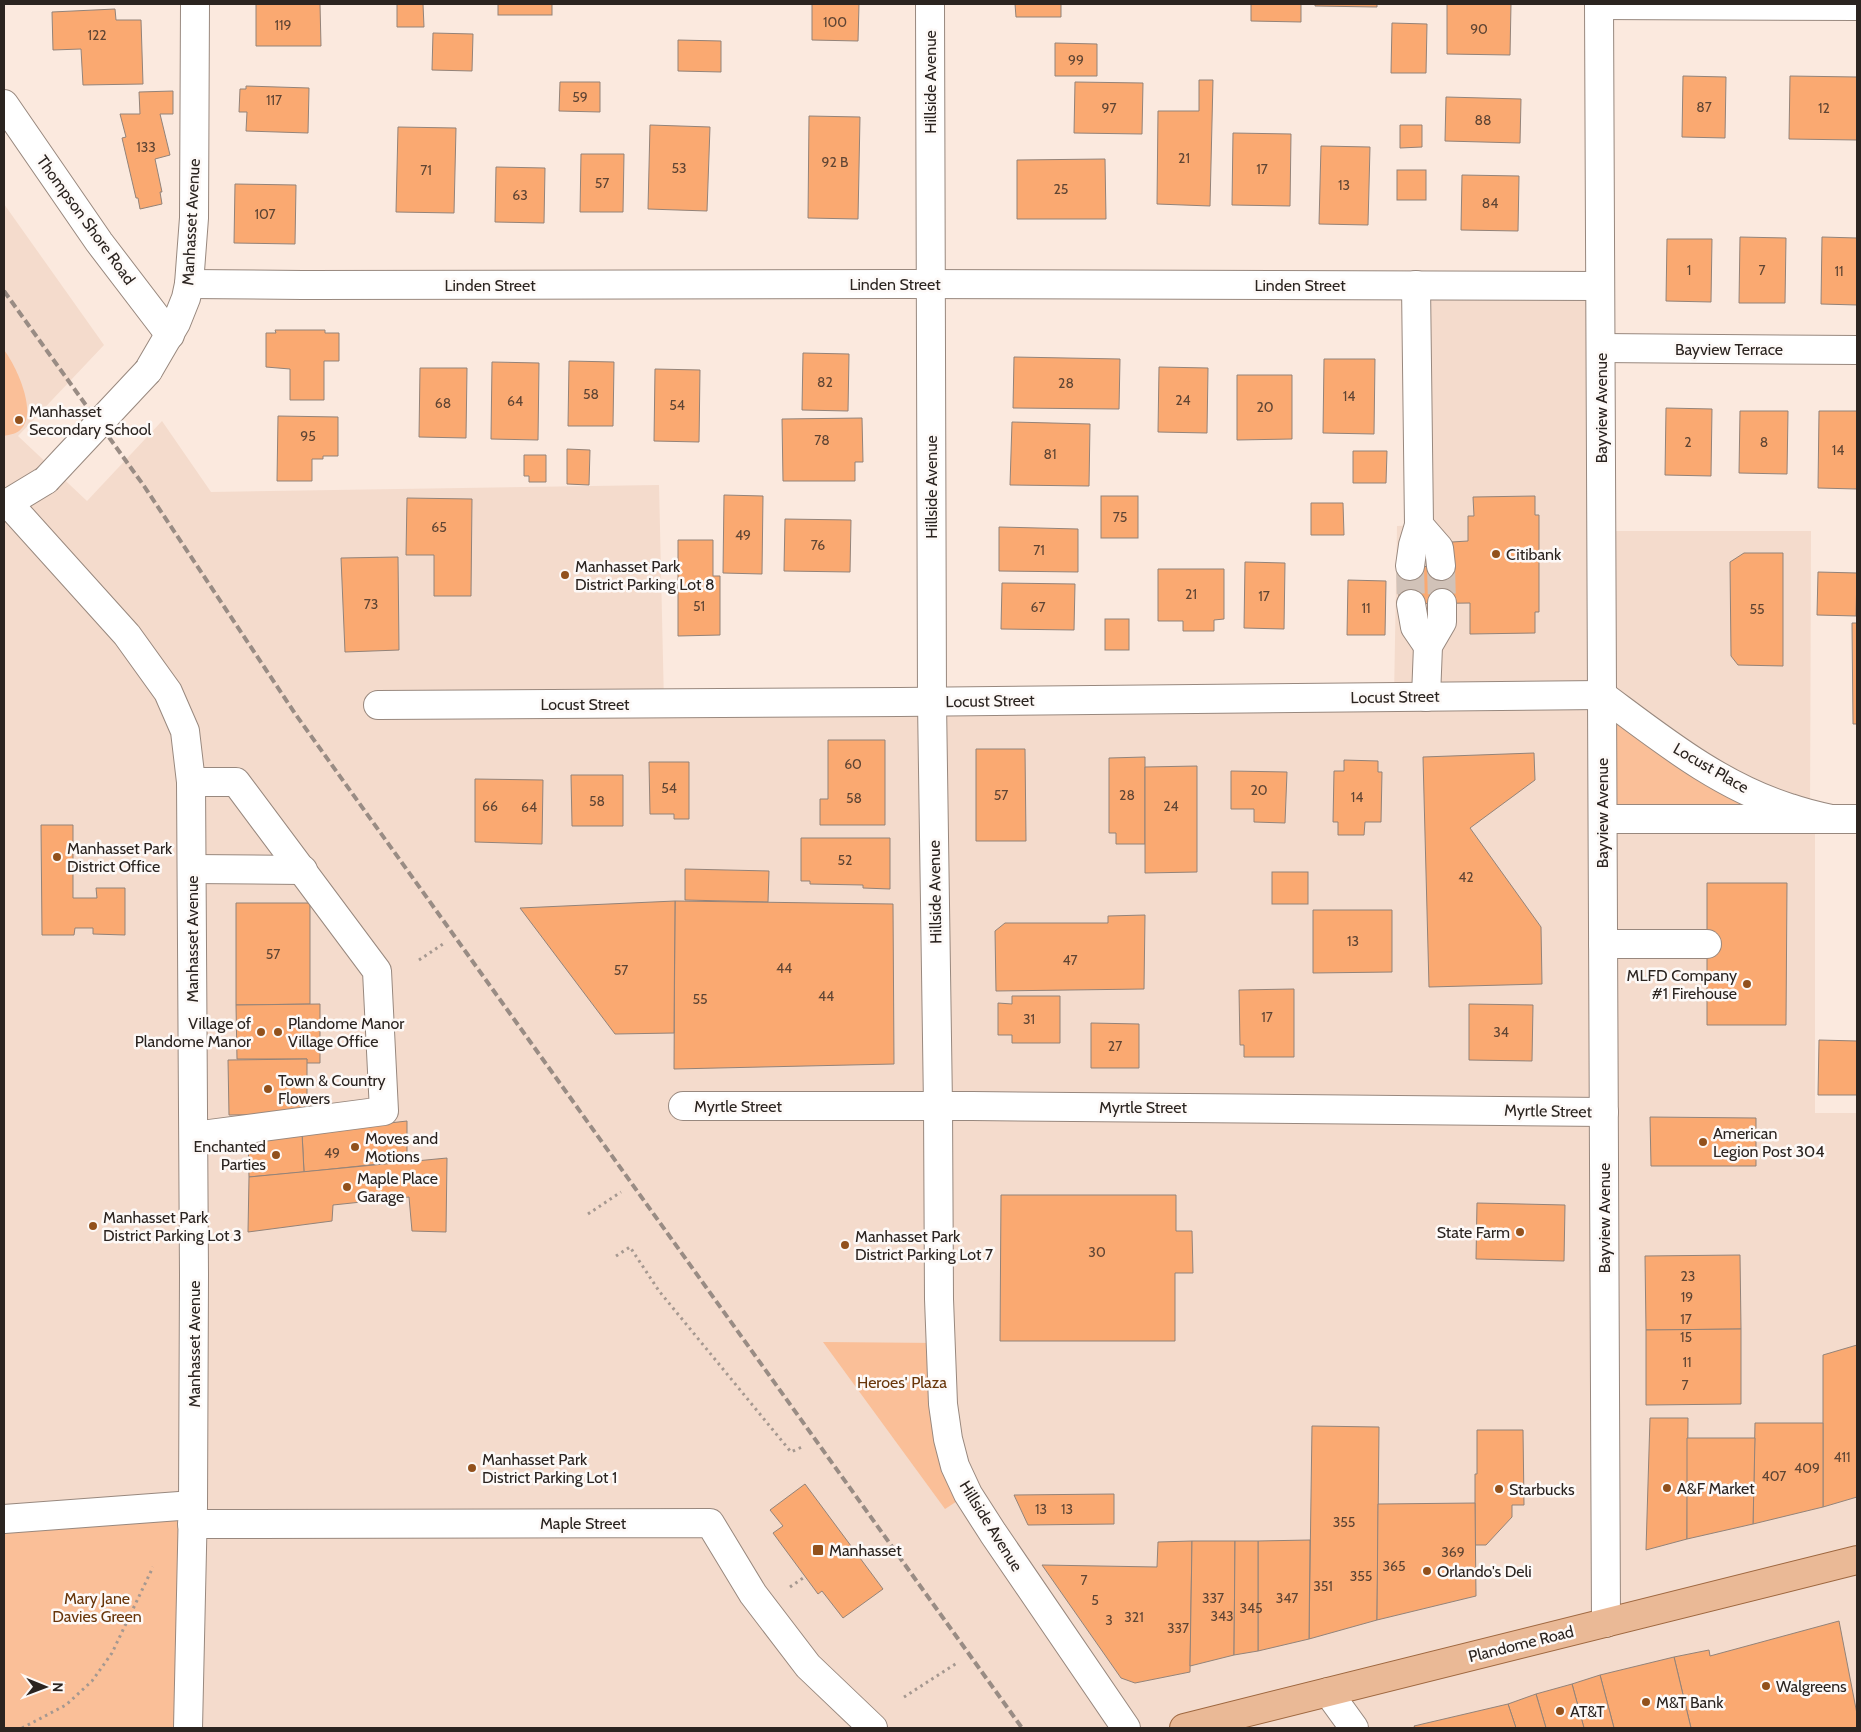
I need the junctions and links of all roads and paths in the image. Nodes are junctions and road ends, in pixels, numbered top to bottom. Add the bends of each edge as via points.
1 (195, 4) edge
2 (930, 4) edge
3 (1599, 4) edge
4 (1857, 6) edge
5 (4, 104) edge
6 (189, 284) junction
7 (931, 284) junction
8 (1416, 285) junction
9 (1600, 286) junction
10 (170, 335) junction
11 (1600, 348) junction
12 (1857, 350) edge
13 (6, 504) edge
14 (1419, 525) junction
15 (1410, 566) tunnel mouth
16 (1441, 566) tunnel mouth
17 (1442, 603) tunnel mouth
18 (1411, 604) tunnel mouth
19 (1428, 646) junction
20 (1602, 695) junction
21 (1426, 697) junction
22 (932, 702) junction
23 (378, 705) dead end
24 (191, 782) junction
25 (1603, 819) junction
26 (1844, 819) edge
27 (192, 869) junction
28 (303, 870) junction
29 (443, 944) dead end
30 (1603, 944) junction
31 (1707, 944) dead end
32 (419, 960) dead end
33 (683, 1106) dead end
34 (938, 1106) junction
35 (1604, 1112) junction
36 (194, 1136) junction
37 (620, 1192) dead end
38 (588, 1214) dead end
39 (616, 1256) dead end
40 (802, 1446) dead end
41 (192, 1514) junction
42 (4, 1519) edge
43 (1857, 1560) edge
44 (153, 1567) dead end
45 (806, 1576) dead end
46 (786, 1590) dead end
47 (1606, 1622) junction
48 (957, 1663) dead end
49 (1328, 1692) junction
50 (904, 1698) dead end
51 (22, 1728) edge
52 (188, 1728) edge
53 (873, 1728) edge
54 (1126, 1728) edge
55 (1184, 1728) edge
56 (1354, 1728) edge

1 - 6 street, Manhasset Avenue via 194,218
2 - 7 street, Hillside Avenue
3 - 4 street
3 - 9 street, Bayview Avenue
5 - 10 street, Thompson Shore Road via 99,242
6 - 7 street, Linden Street
6 - 10 street, Manhasset Avenue via 182,310
7 - 8 street, Linden Street
7 - 22 street, Hillside Avenue
8 - 9 street, Linden Street
8 - 14 street
9 - 11 street, Bayview Avenue
10 - 13 street, Manhasset Avenue, bridge via 148,371 46,480
11 - 12 street, Bayview Terrace
11 - 20 street, Bayview Avenue
13 - 24 street, Manhasset Avenue via 127,635 168,692 185,731
14 - 15 street
14 - 16 street via 1439,548
17 - 19 street via 1442,622
18 - 19 street via 1415,627
19 - 21 street
20 - 21 street, Locust Street
20 - 25 street, Bayview Avenue
20 - 26 street, Locust Place via 1688,758 1722,778 1789,808
21 - 22 street, Locust Street
22 - 23 street, Locust Street
22 - 34 street, Hillside Avenue
24 - 27 street, Manhasset Avenue
24 - 28 street via 236,782
25 - 26 street, Locust Place
25 - 30 street, Bayview Avenue
27 - 28 street
27 - 36 street, Manhasset Avenue
28 - 36 street via 377,971 384,1111
29 - 32 path
30 - 31 street
30 - 35 street, Bayview Avenue
33 - 34 street, Myrtle Street
34 - 35 street, Myrtle Street
34 - 54 street, Hillside Avenue via 940,1351 943,1404 955,1466 968,1494 993,1533
35 - 47 street, Bayview Avenue
36 - 41 street, Manhasset Avenue
37 - 38 path
39 - 40 path via 630,1247 660,1291 792,1452
41 - 42 street
41 - 52 street, Manhasset Avenue
41 - 53 street, Maple Street via 710,1523 752,1594 808,1666
43 - 47 main road, Plandome Road
44 - 51 path via 112,1653 92,1681 66,1705
45 - 46 path
47 - 49 main road, Plandome Road
48 - 50 path
49 - 55 main road, Plandome Road
49 - 56 street

